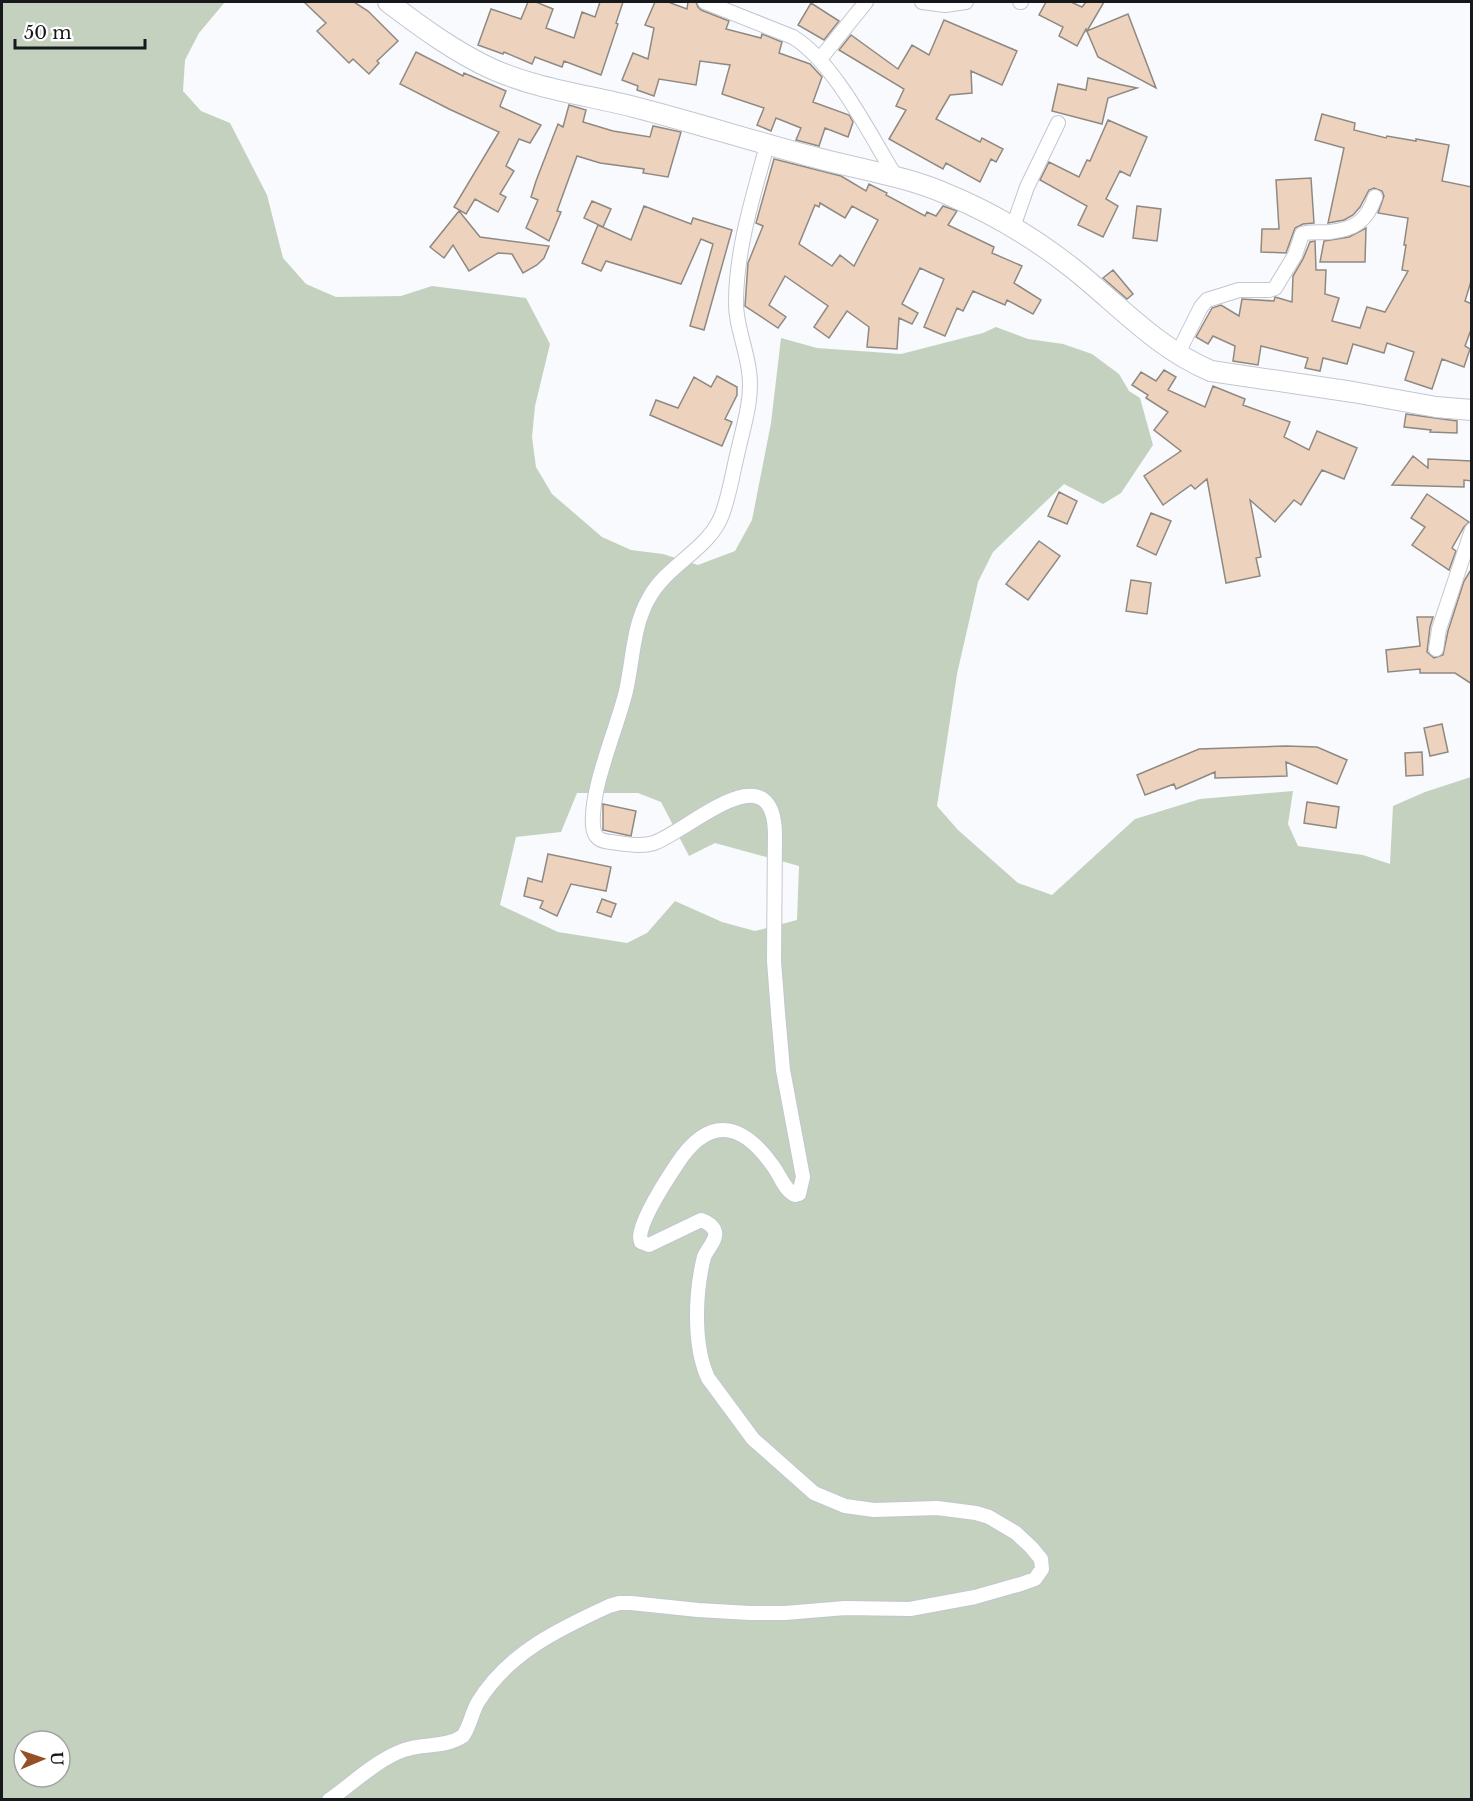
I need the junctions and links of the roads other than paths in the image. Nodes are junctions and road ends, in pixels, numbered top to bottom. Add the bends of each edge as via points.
1 (388, 2) edge
2 (705, 2) edge
3 (866, 2) edge
4 (922, 2) edge
5 (966, 2) edge
6 (820, 59) junction
7 (1058, 123) dead end
8 (767, 145) junction
9 (896, 177) junction
10 (1375, 197) dead end
11 (1012, 227) junction
12 (1178, 353) junction
13 (1472, 410) edge
14 (1472, 530) edge
15 (1436, 649) dead end
16 (329, 1800) edge

1 - 8 main road via 429,32 493,69
2 - 6 street via 794,37
3 - 6 street
4 - 5 street
6 - 9 street
7 - 11 street
8 - 9 main road
8 - 16 street via 743,230 737,270 735,304 749,370 750,396 728,496 714,531 660,581 639,619 625,694 597,788 593,823 594,833 604,842 642,845 657,842 735,797 756,796 771,806 775,818 774,962 778,1013 783,1070 803,1184 799,1194 789,1192 773,1165 742,1134 724,1130 708,1134 688,1147 668,1177 639,1237 649,1245 701,1220 714,1229 699,1300 699,1353 703,1368 753,1439 814,1493 845,1506 874,1510 937,1508 989,1517 1031,1547 1041,1559 1042,1569 1035,1579 1021,1584 910,1609 750,1613 631,1603 609,1606 551,1633 515,1658 478,1703 463,1736 445,1744 403,1750
9 - 11 main road via 946,193 994,214
10 - 12 street via 1359,224 1331,232 1302,234 1295,255 1275,288 1239,290 1207,300
11 - 12 main road via 1071,267 1114,306
12 - 13 main road via 1194,364 1226,375
14 - 15 street

